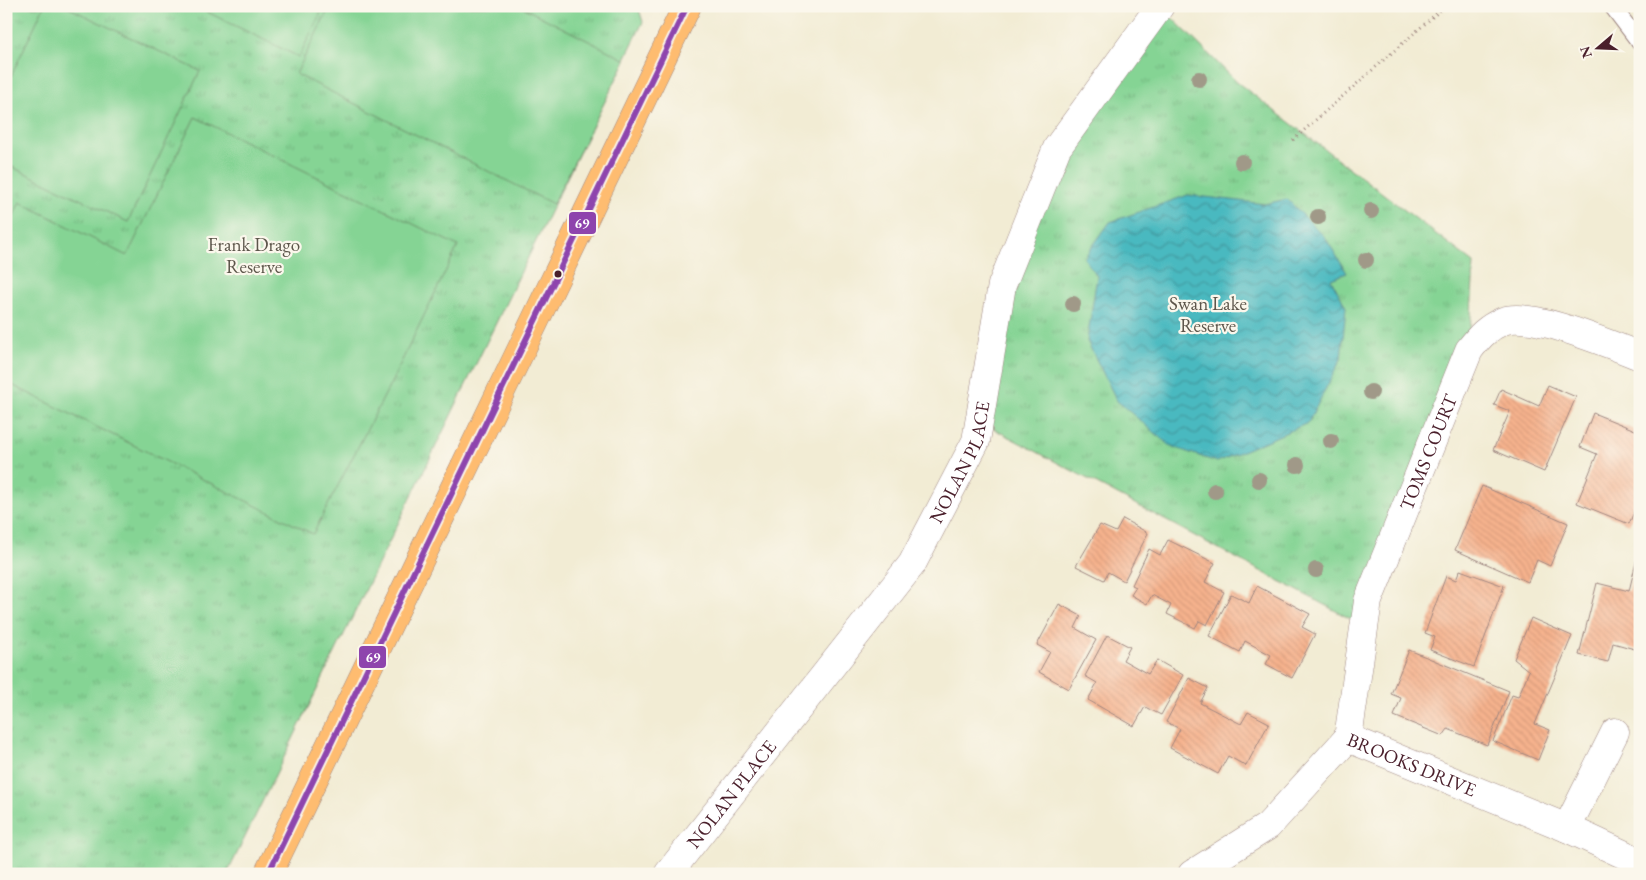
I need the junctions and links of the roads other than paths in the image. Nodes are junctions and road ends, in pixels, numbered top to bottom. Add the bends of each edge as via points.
1 (687, 6) edge
2 (1160, 6) edge
3 (1612, 6) edge
4 (1640, 43) edge
5 (1640, 356) edge
6 (1615, 732) dead end
7 (1348, 738) junction
8 (1568, 828) junction
9 (1640, 862) edge
10 (268, 874) edge
11 (668, 874) edge
12 (1192, 874) edge

1 - 10 main road
2 - 11 street, NOLAN PLACE via 1057,148 1002,285 976,440 912,564
3 - 4 lane
5 - 7 street, TOMS COURT via 1560,327 1527,319 1505,320 1484,331 1469,350 1368,601
6 - 8 street
7 - 8 street, BROOKS DRIVE
7 - 12 street, BROOKS DRIVE via 1268,826
8 - 9 street, BROOKS DRIVE

